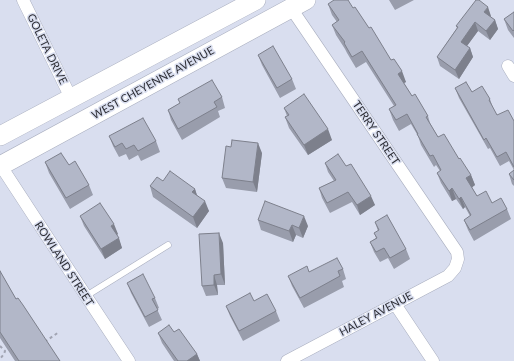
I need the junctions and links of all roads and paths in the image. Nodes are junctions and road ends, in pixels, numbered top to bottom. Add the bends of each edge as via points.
1 (23, 0) edge
2 (256, 0) edge
3 (291, 2) edge
4 (71, 98) junction
5 (0, 136) edge
6 (0, 166) edge
7 (168, 245) dead end
8 (458, 259) joint
9 (86, 296) junction
10 (395, 304) junction
11 (59, 332) dead end
12 (42, 335) edge
13 (46, 341) junction
14 (0, 346) edge
15 (49, 346) edge
16 (0, 359) edge
17 (129, 361) edge
18 (287, 361) edge
19 (433, 361) edge

1 - 4 street, GOLETA DRIVE
2 - 4 main road
3 - 6 main road, WEST CHEYENNE AVENUE via 167,75
3 - 8 street, TERRY STREET via 457,252
4 - 5 main road
6 - 9 street, ROWLAND STREET
7 - 9 lane
8 - 10 street, HALEY AVENUE via 448,276
9 - 17 street, ROWLAND STREET
10 - 18 street, HALEY AVENUE
10 - 19 street
11 - 13 path
12 - 13 path
13 - 15 path
14 - 16 path via 5,351

